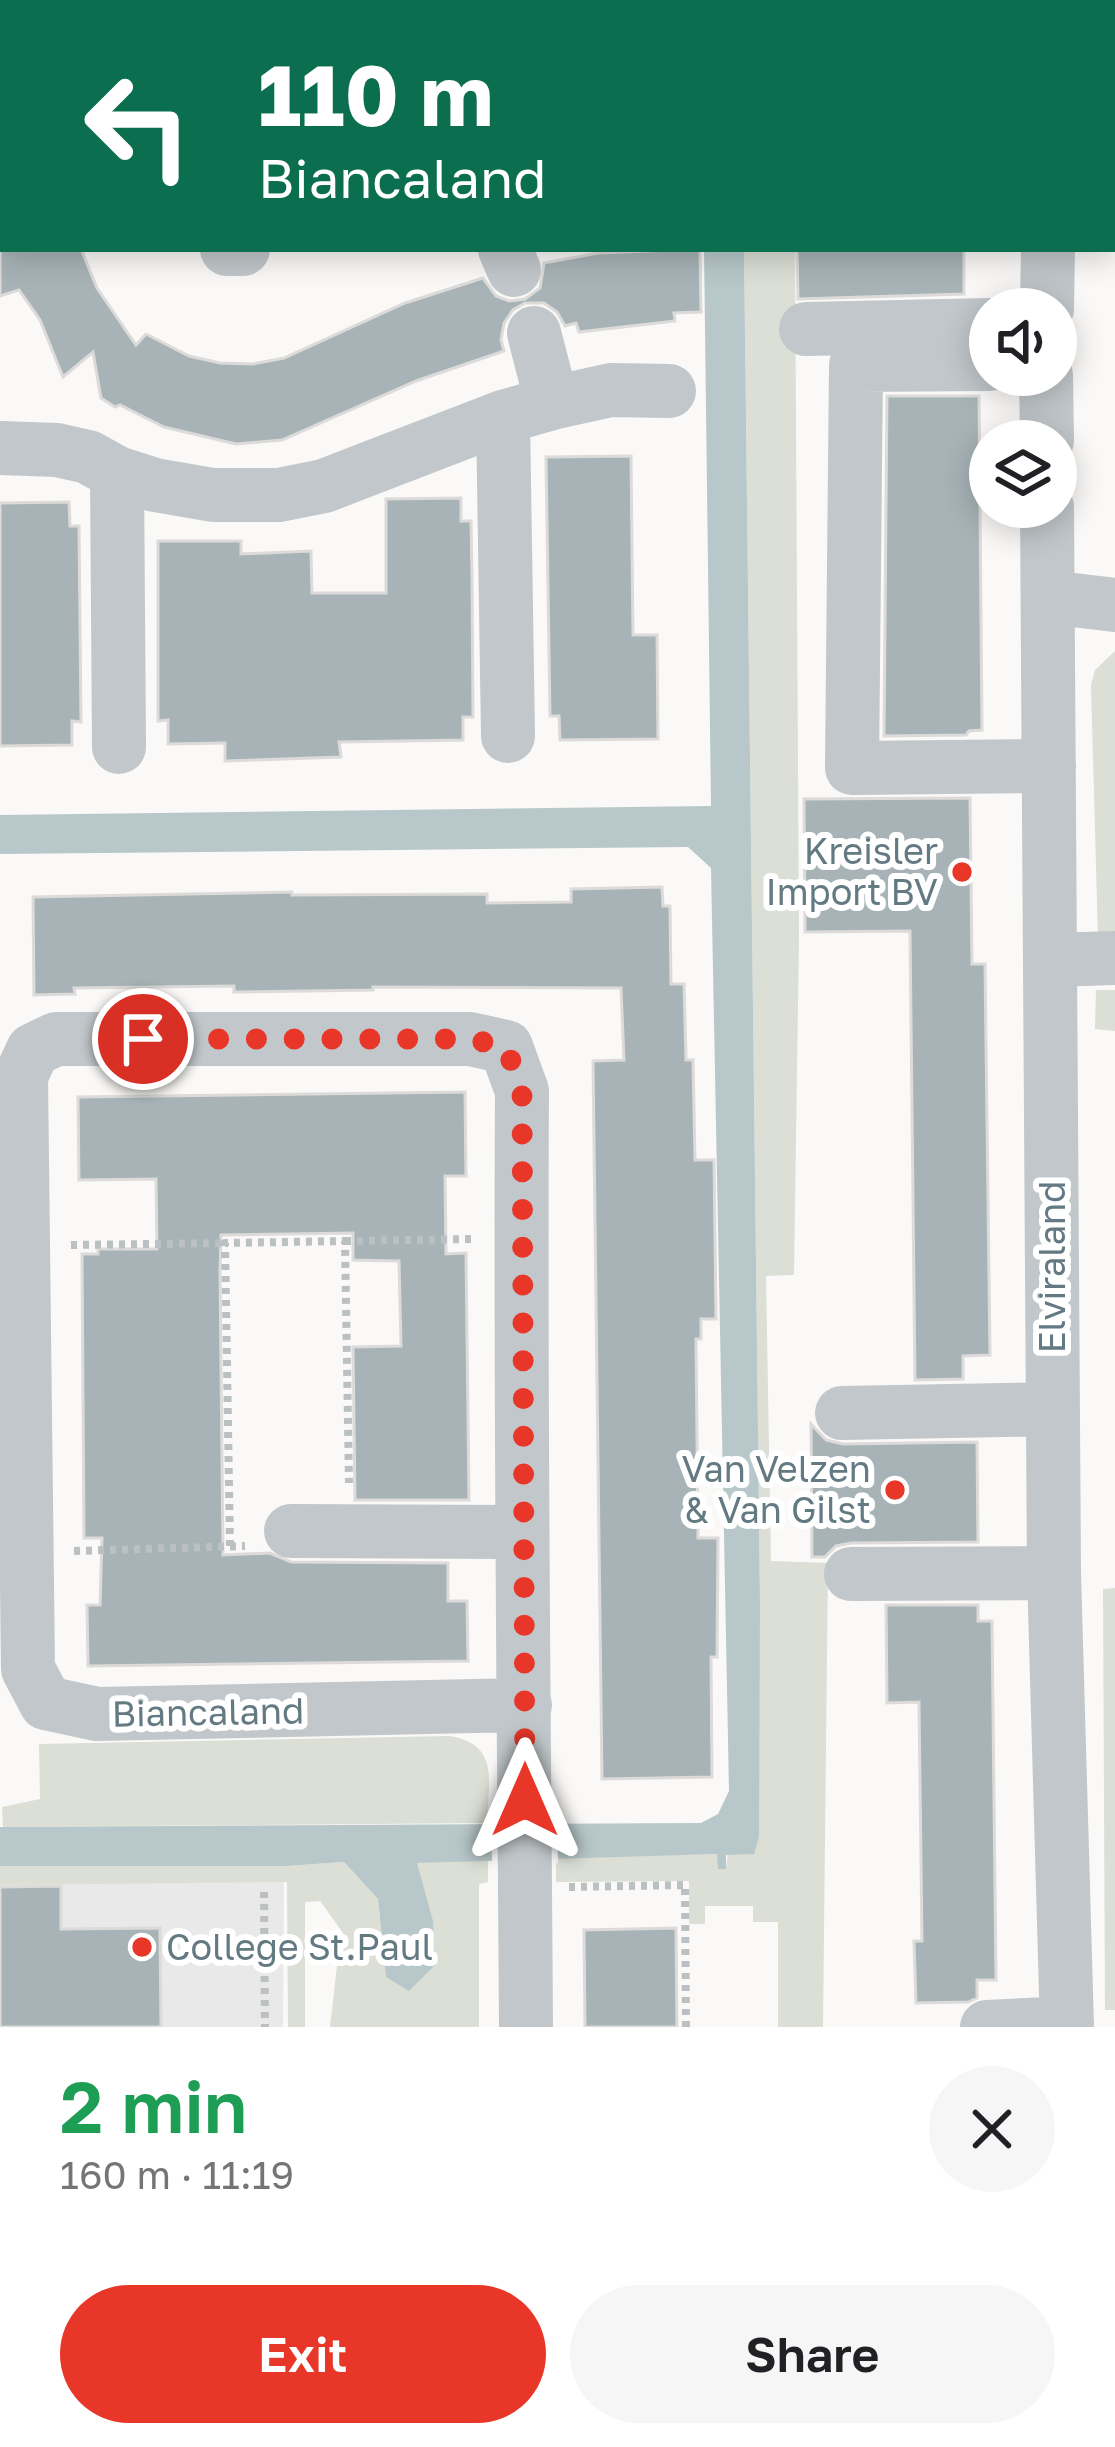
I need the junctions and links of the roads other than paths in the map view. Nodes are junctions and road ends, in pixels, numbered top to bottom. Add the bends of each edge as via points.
1 (1048, 252) edge
2 (1047, 288) edge
3 (969, 325) edge
4 (806, 329) dead end
5 (534, 332) dead end
6 (969, 364) edge
7 (669, 391) dead end
8 (528, 410) junction
9 (0, 448) edge
10 (117, 472) junction
11 (1047, 528) edge
12 (1048, 597) junction
13 (1115, 605) edge
14 (508, 736) dead end
15 (119, 747) dead end
16 (1049, 766) junction
17 (1115, 958) edge
18 (1051, 960) junction
19 (1053, 1409) junction
20 (842, 1414) dead end
21 (291, 1531) dead end
22 (522, 1532) junction
23 (1054, 1573) junction
24 (851, 1574) dead end
25 (525, 1705) junction
26 (1066, 2025) edge
27 (526, 2027) edge
28 (987, 2027) edge

1 - 2 street
3 - 4 street
5 - 8 street
6 - 16 street via 856,365 852,768
7 - 8 street via 611,390
8 - 10 street via 324,486 279,495 213,495
8 - 14 street
9 - 10 street via 57,450
10 - 15 street
11 - 12 street, Elviraland
12 - 13 street
12 - 16 street, Elviraland
16 - 18 street, Elviraland
17 - 18 street
18 - 19 street, Elviraland
19 - 20 street
19 - 23 street, Elviraland
21 - 22 street
22 - 25 street, Biancaland
22 - 25 street, Biancaland via 522,1091 506,1047 470,1039 56,1039 32,1050 21,1076 28,1669 46,1703 97,1714
23 - 24 street
23 - 26 street, Elviraland
25 - 27 street, Biancaland
26 - 28 street

